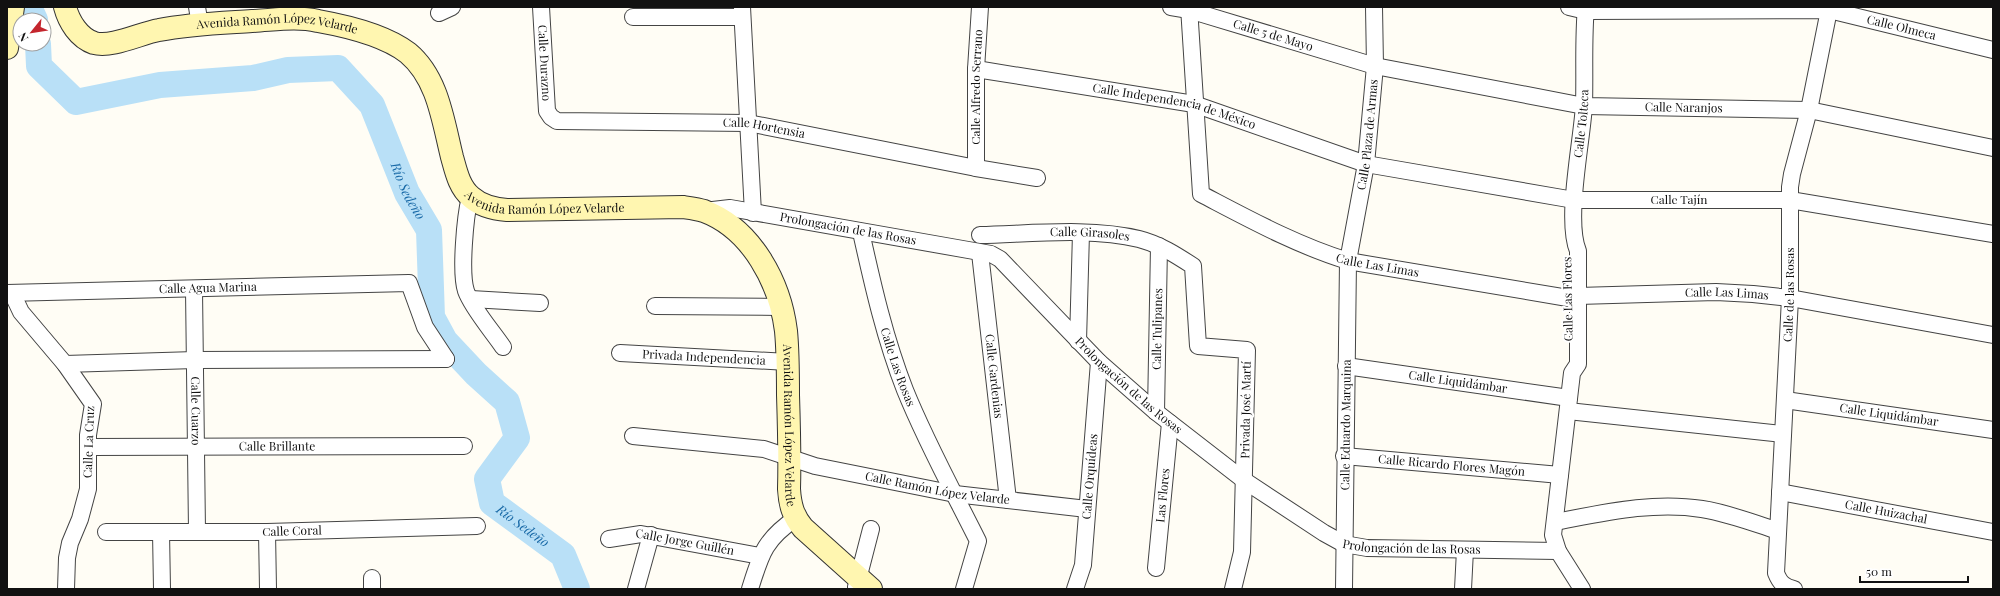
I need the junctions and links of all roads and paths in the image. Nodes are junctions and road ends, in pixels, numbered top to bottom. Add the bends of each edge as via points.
1 (13, 7) edge
2 (65, 7) edge
3 (541, 7) edge
4 (980, 7) edge
5 (1171, 7) edge
6 (1374, 7) edge
7 (1569, 7) edge
8 (1732, 8) edge
9 (1189, 9) edge
10 (1586, 9) edge
11 (1828, 10) junction
12 (742, 12) edge
13 (199, 16) edge
14 (633, 17) dead end
15 (7, 48) edge
16 (1993, 50) edge
17 (1375, 66) junction
18 (976, 69) junction
19 (1194, 104) junction
20 (1584, 106) junction
21 (1810, 110) junction
22 (551, 117) joint
23 (748, 122) junction
24 (1993, 148) edge
25 (1366, 164) junction
26 (976, 168) junction
27 (1037, 178) dead end
28 (470, 197) junction
29 (1574, 200) junction
30 (1790, 200) junction
31 (704, 211) junction
32 (753, 213) junction
33 (861, 232) junction
34 (1081, 233) junction
35 (1993, 234) edge
36 (980, 235) dead end
37 (1574, 240) joint
38 (1159, 246) junction
39 (980, 253) junction
40 (1348, 261) junction
41 (1193, 266) joint
42 (194, 290) junction
43 (10, 293) edge
44 (1573, 297) junction
45 (1790, 298) junction
46 (470, 299) junction
47 (540, 303) dead end
48 (655, 306) dead end
49 (781, 307) junction
50 (1993, 335) edge
51 (1078, 341) junction
52 (503, 347) dead end
53 (620, 353) dead end
54 (195, 360) junction
55 (788, 362) junction
56 (1100, 362) junction
57 (65, 364) junction
58 (1346, 366) junction
59 (1785, 400) junction
60 (1568, 404) junction
61 (1156, 412) junction
62 (1170, 423) junction
63 (1993, 430) edge
64 (1783, 434) junction
65 (633, 436) dead end
66 (197, 446) junction
67 (464, 446) dead end
68 (89, 447) junction
69 (1344, 456) junction
70 (790, 457) junction
71 (1560, 475) junction
72 (1245, 481) junction
73 (1780, 492) junction
74 (955, 494) junction
75 (1008, 500) junction
76 (1087, 509) junction
77 (796, 518) junction
78 (1554, 522) junction
79 (477, 526) dead end
80 (871, 529) dead end
81 (197, 531) junction
82 (1778, 531) junction
83 (106, 532) dead end
84 (161, 532) junction
85 (267, 532) junction
86 (1993, 532) edge
87 (651, 535) junction
88 (609, 539) dead end
89 (1344, 544) junction
90 (1465, 550) junction
91 (1558, 551) junction
92 (760, 556) junction
93 (1156, 568) dead end
94 (862, 585) edge
95 (1787, 586) edge
96 (66, 589) edge
97 (162, 589) edge
98 (268, 589) edge
99 (636, 589) edge
100 (750, 589) edge
101 (964, 589) edge
102 (1075, 589) edge
103 (1234, 589) edge
104 (1344, 589) edge
105 (1463, 589) edge
106 (1582, 589) edge

1 - 15 main road
2 - 13 main road, Avenida Ramón López Velarde via 74,27 85,39 96,43 110,43 160,30
3 - 22 street, Calle Durazno via 548,111
4 - 18 street, Calle Alfredo Serrano
5 - 9 street, Calle 5 de Mayo
6 - 17 street, Calle Plaza de Armas
7 - 10 street, Calle Olmeca
8 - 10 street, Calle Olmeca
8 - 11 street, Calle Olmeca
9 - 17 street, Calle 5 de Mayo
9 - 19 street
10 - 20 street, Calle Tolteca
11 - 16 street, Calle Olmeca
11 - 21 street, Calle de las Rosas
12 - 14 street
12 - 23 street
13 - 28 main road, Avenida Ramón López Velarde via 314,20 332,23 391,42 422,67 430,81 437,97 457,177
17 - 20 street, Calle Naranjos
17 - 25 street, Calle Plaza de Armas
18 - 19 street, Calle Independencia de México
18 - 26 street, Calle Alfredo Serrano
19 - 25 street, Calle Independencia de México
19 - 40 street, Calle Las Limas via 1201,194 1291,240
20 - 21 street, Calle Naranjos
20 - 29 street, Calle Tolteca
21 - 24 street, Calle Naranjos
21 - 30 street, Calle de las Rosas via 1792,174
22 - 23 street, Calle Hortensia via 557,120
23 - 26 street, Calle Hortensia
23 - 32 street
25 - 29 street, Calle Tajín
25 - 40 street, Calle Plaza de Armas
26 - 27 street, Calle Hortensia
28 - 31 main road, Avenida Ramón López Velarde via 494,209 507,210 683,207
28 - 46 street via 465,216 464,282
29 - 30 street, Calle Tajín
29 - 37 street, Calle Tolteca
30 - 35 street, Calle Tajín
30 - 45 street, Calle de las Rosas
31 - 32 street, Prolongación de las Rosas via 730,208
31 - 49 main road, Avenida Ramón López Velarde via 744,238 758,254 774,283
32 - 33 street, Prolongación de las Rosas
33 - 39 street, Prolongación de las Rosas
33 - 74 street, Calle Las Rosas via 886,336 905,390
34 - 36 street, Calle Girasoles
34 - 38 street, Calle Girasoles via 1111,234
34 - 51 street
37 - 44 street, Calle Las Flores via 1578,250
38 - 41 street, Calle Girasoles
38 - 61 street, Calle Tulipanes
39 - 51 street, Prolongación de las Rosas via 991,254 1008,265
39 - 75 street, Calle Gardenias
40 - 44 street, Calle Las Limas
40 - 58 street, Calle Eduardo Marquina
41 - 72 street, Privada José Martí via 1198,346 1247,350
42 - 43 street, Calle Agua Marina
42 - 54 street, Calle Cuarzo
42 - 54 street, Calle Agua Marina via 409,283 425,327 446,359
43 - 57 street, Calle La Cruz via 21,312
44 - 45 street, Calle Las Limas via 1716,292
44 - 60 street, Calle Las Flores via 1578,364 1572,373
45 - 50 street, Calle Las Limas
45 - 59 street, Calle de las Rosas
46 - 47 street
46 - 52 street
48 - 49 street
49 - 55 main road, Avenida Ramón López Velarde via 786,330
51 - 56 street, Prolongación de las Rosas
53 - 55 street, Privada Independencia
54 - 57 street
54 - 66 street, Calle Cuarzo
55 - 70 main road, Avenida Ramón López Velarde
56 - 61 street, Prolongación de las Rosas
56 - 76 street, Calle Orquídeas
57 - 68 street, Calle La Cruz via 93,404 88,436
58 - 60 street, Calle Liquidámbar
58 - 69 street, Calle Eduardo Marquina
59 - 63 street, Calle Liquidámbar
59 - 64 street, Calle de las Rosas
60 - 64 street, Calle Liquidámbar
60 - 71 street, Calle Las Flores
61 - 62 street, Prolongación de las Rosas
62 - 72 street, Prolongación de las Rosas
62 - 93 street, Las Flores
64 - 73 street, Calle de las Rosas
65 - 70 street, Calle Ramón López Velarde via 764,449
66 - 67 street, Calle Brillante
66 - 68 street, Calle Brillante
66 - 81 street, Calle Cuarzo
68 - 96 street, Calle La Cruz via 88,489 80,519 70,542
69 - 71 street, Calle Ricardo Flores Magón
69 - 89 street, Calle Eduardo Marquina
70 - 74 street, Calle Ramón López Velarde via 815,466
70 - 77 main road, Avenida Ramón López Velarde via 790,504
71 - 78 street, Calle Las Flores
72 - 89 street, Prolongación de las Rosas
72 - 103 street via 1242,552
73 - 82 street, Calle de las Rosas
73 - 86 street, Calle Huizachal
74 - 75 street, Calle Ramón López Velarde
74 - 101 street, Calle Las Rosas via 978,541
75 - 76 street, Calle Ramón López Velarde
76 - 102 street, Calle Orquídeas via 1083,565
77 - 92 street via 774,534
77 - 94 main road, Avenida Ramón López Velarde via 803,528
78 - 82 street via 1632,508 1670,506 1703,509
78 - 91 street, Calle Las Flores via 1554,542
79 - 85 street, Calle Coral
80 - 94 street
81 - 84 street, Calle Coral
81 - 85 street, Calle Coral
82 - 95 street, Calle de las Rosas via 1776,573
83 - 84 street, Calle Coral
84 - 97 street
85 - 98 street
87 - 88 street, Calle Jorge Guillén
87 - 92 street, Calle Jorge Guillén
87 - 99 street
89 - 90 street, Prolongación de las Rosas via 1368,548
89 - 104 street, Calle Eduardo Marquina
90 - 91 street, Prolongación de las Rosas
90 - 105 street
91 - 106 street
92 - 100 street

